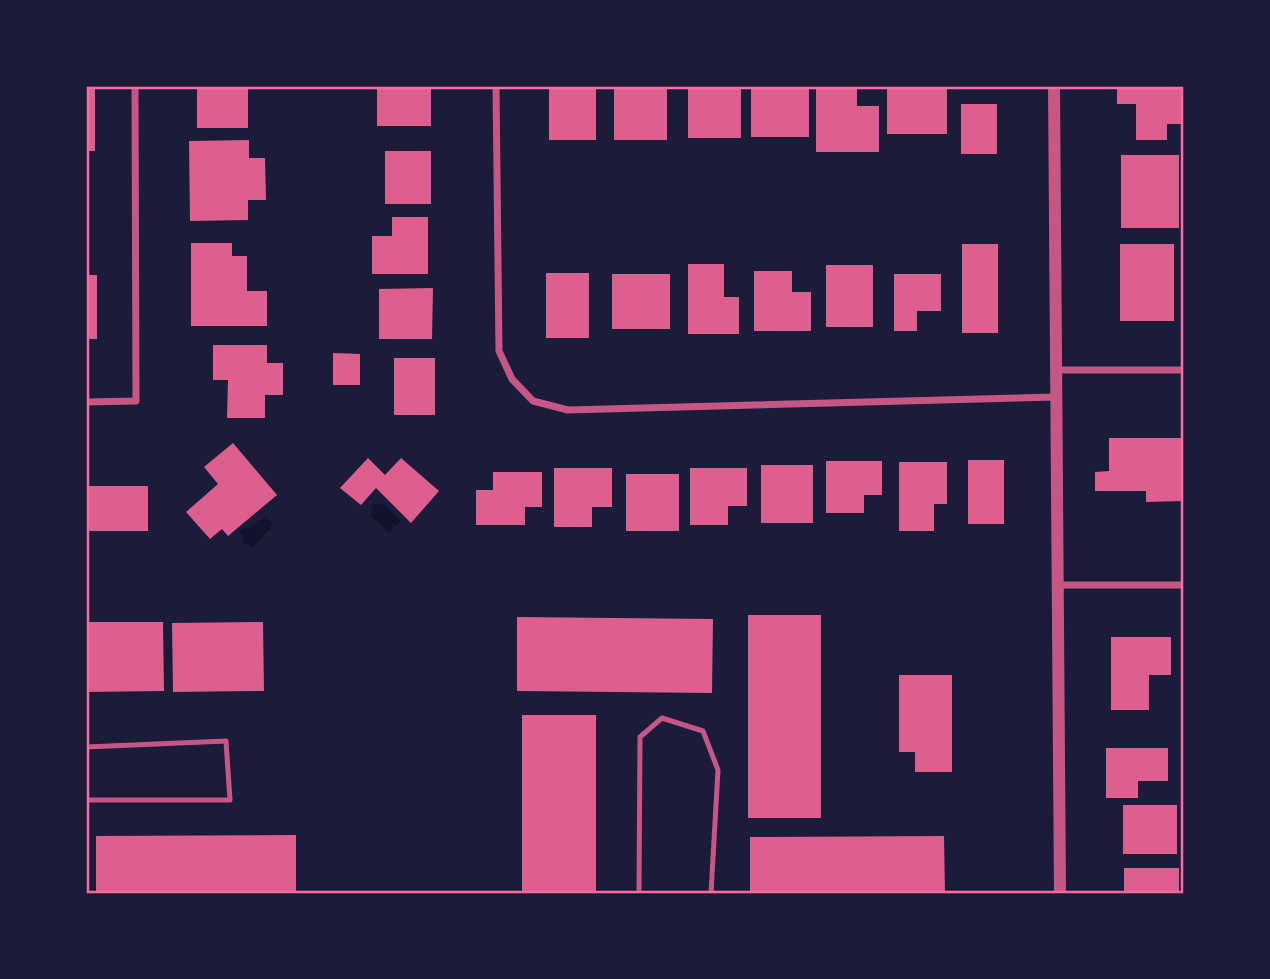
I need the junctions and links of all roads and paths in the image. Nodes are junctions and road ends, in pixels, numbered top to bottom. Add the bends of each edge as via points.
1 (135, 86) edge
2 (496, 86) edge
3 (1054, 86) edge
4 (1055, 370) junction
5 (1184, 370) edge
6 (1056, 397) junction
7 (86, 402) edge
8 (1058, 585) junction
9 (1184, 585) edge
10 (86, 747) edge
11 (86, 800) edge
12 (639, 893) edge
13 (712, 893) edge
14 (1060, 893) edge

1 - 7 street via 136,401
2 - 6 street via 499,351 512,379 533,401 568,410
3 - 4 street
4 - 5 street
4 - 6 street
6 - 8 street
8 - 9 street
8 - 14 street
10 - 11 lane via 226,741 230,800
12 - 13 lane via 640,737 662,718 703,731 718,770

